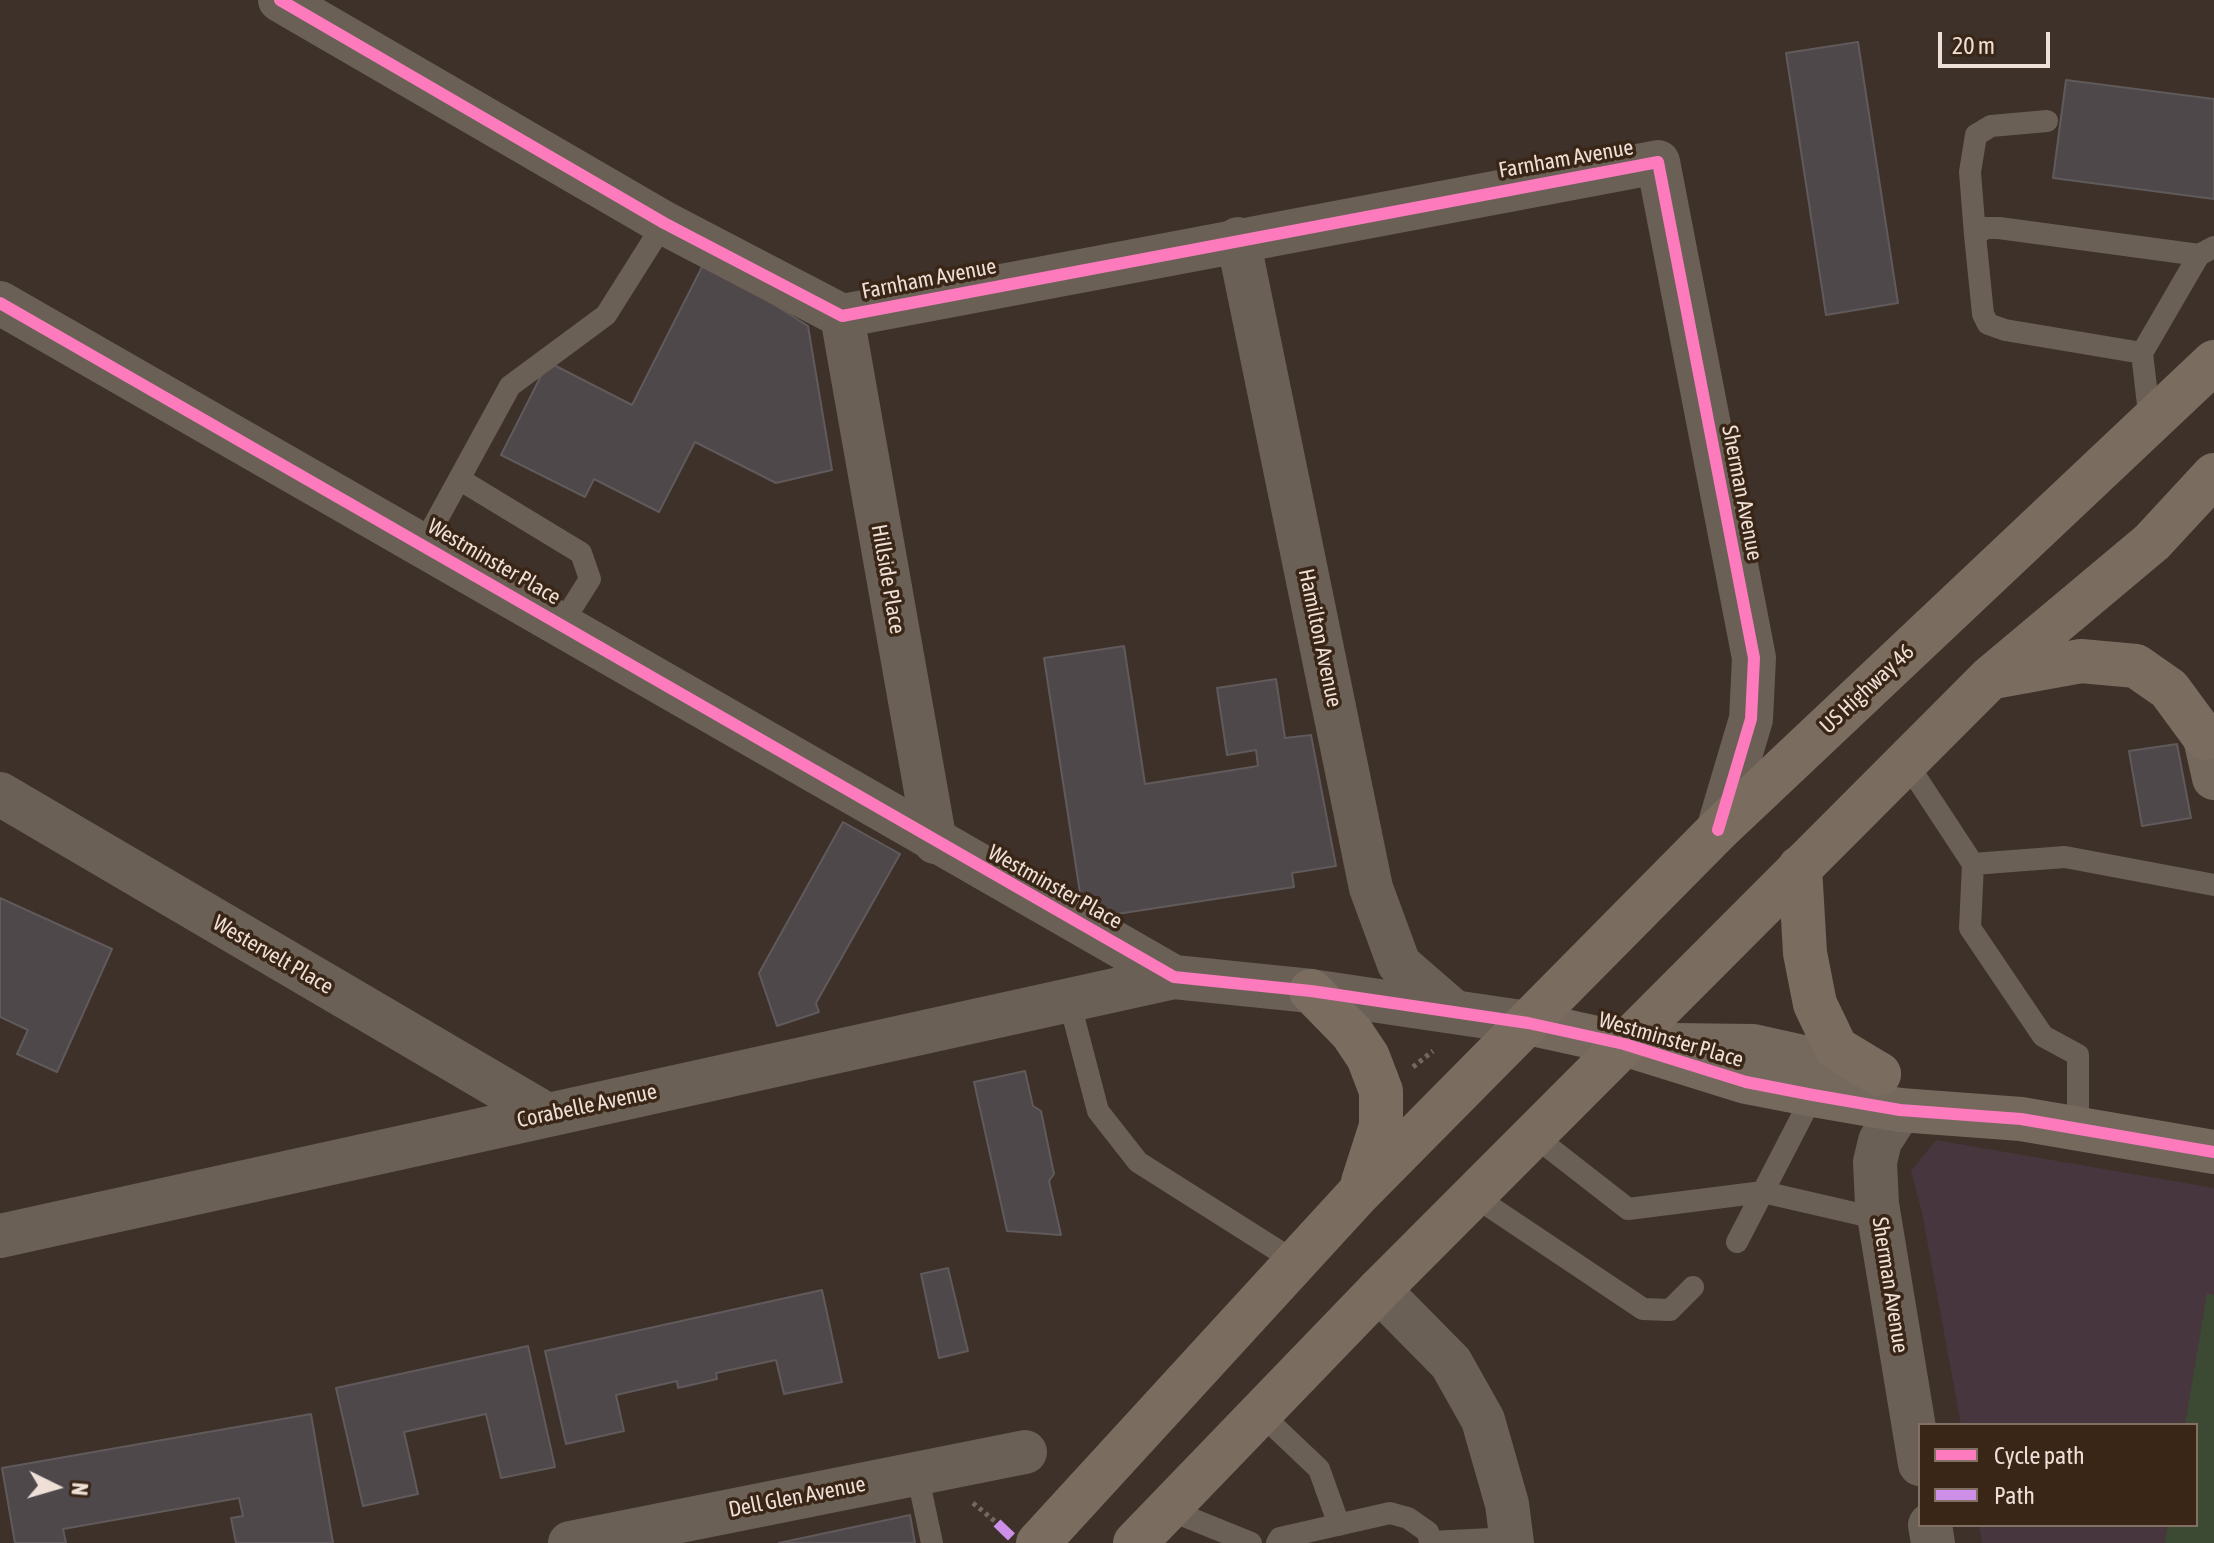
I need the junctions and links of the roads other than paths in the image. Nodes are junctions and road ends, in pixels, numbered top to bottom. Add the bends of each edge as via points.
1 (280, 0) edge
2 (2047, 121) dead end
3 (1658, 162) joint
4 (664, 223) junction
5 (1975, 235) junction
6 (1238, 239) junction
7 (2206, 251) edge
8 (0, 303) edge
9 (842, 316) junction
10 (2142, 353) junction
11 (2214, 362) edge
12 (2150, 423) junction
13 (2214, 475) edge
14 (459, 479) junction
15 (2214, 511) edge
16 (2152, 542) junction
17 (423, 545) junction
18 (561, 625) junction
19 (1991, 677) junction
20 (2210, 758) edge
21 (1906, 762) junction
22 (0, 794) edge
23 (1718, 830) junction
24 (935, 842) junction
25 (1973, 864) junction
26 (1800, 867) junction
27 (2214, 885) edge
28 (1174, 977) junction
29 (1311, 991) junction
30 (1069, 1000) junction
31 (1453, 1011) junction
32 (1528, 1023) junction
33 (1624, 1044) junction
34 (1890, 1092) junction
35 (1813, 1095) junction
36 (547, 1115) junction
37 (2078, 1129) junction
38 (1533, 1135) junction
39 (2214, 1152) edge
40 (1763, 1192) junction
41 (1359, 1193) junction
42 (1474, 1196) junction
43 (1880, 1219) junction
44 (0, 1236) edge
45 (1737, 1242) dead end
46 (1296, 1262) junction
47 (1693, 1287) dead end
48 (1379, 1290) junction
49 (1260, 1413) junction
50 (1025, 1452) dead end
51 (1918, 1452) edge
52 (917, 1473) junction
53 (1167, 1509) junction
54 (1339, 1525) junction
55 (1511, 1540) edge
56 (583, 1541) edge
57 (1430, 1542) edge
58 (932, 1543) edge
59 (1038, 1543) edge
60 (1135, 1543) edge
61 (1251, 1543) edge
62 (1277, 1543) edge

1 - 4 street, Farnham Avenue
2 - 5 lane via 1991,126 1976,135 1970,172
3 - 6 street, Farnham Avenue
3 - 23 street, Sherman Avenue via 1754,658 1751,719
4 - 9 street, Farnham Avenue
4 - 14 lane via 606,315 510,386
5 - 7 lane via 1999,228
5 - 10 lane via 1988,324
6 - 9 street, Farnham Avenue
6 - 31 street, Hamilton Avenue via 1371,888 1399,964
7 - 10 lane
8 - 17 street, Westminster Place
9 - 24 street, Hillside Place
10 - 12 lane
11 - 12 highway, US Highway 46
12 - 23 highway, US Highway 46
13 - 16 highway
14 - 17 lane
14 - 18 lane via 581,553 590,579
15 - 16 highway
16 - 19 highway
17 - 18 street, Westminster Place
18 - 24 street, Westminster Place
19 - 20 highway via 2081,661 2136,666 2169,689
19 - 21 highway
21 - 25 lane
21 - 26 highway
22 - 36 street, Westervelt Place
23 - 32 highway, US Highway 46
24 - 28 street, Westminster Place
25 - 27 lane via 2065,857
25 - 37 lane via 1970,928 2043,1036 2078,1055
26 - 33 highway
26 - 34 highway via 1805,953 1815,1004 1836,1048
28 - 29 street, Westminster Place
28 - 30 street, Corabelle Avenue
29 - 31 street, Westminster Place
29 - 41 highway via 1360,1045 1381,1091 1381,1126
30 - 36 street, Corabelle Avenue
30 - 46 lane via 1098,1111 1138,1162
31 - 32 street, Westminster Place
32 - 33 street, Westminster Place
32 - 41 highway, US Highway 46
33 - 34 street, Westminster Place via 1753,1046
33 - 35 street, Westminster Place via 1746,1082
33 - 38 highway
34 - 35 street, Westminster Place
34 - 37 street, Westminster Place
34 - 43 street, Sherman Avenue via 1875,1162
35 - 40 lane
36 - 44 street, Corabelle Avenue
37 - 39 street, Westminster Place
38 - 40 lane via 1628,1209
38 - 42 highway
40 - 43 lane
40 - 45 lane
41 - 46 highway, US Highway 46
42 - 47 lane via 1643,1309 1670,1310
42 - 48 highway
43 - 51 street, Sherman Avenue
46 - 59 highway, US Highway 46
48 - 49 highway
48 - 55 street via 1451,1363 1483,1420 1507,1504
49 - 53 highway
49 - 54 lane via 1319,1469
50 - 52 street, Dell Glen Avenue
52 - 56 street, Dell Glen Avenue
52 - 58 lane
53 - 60 highway
53 - 61 lane
54 - 57 lane via 1390,1513 1428,1532
54 - 62 lane
55 - 57 lane

